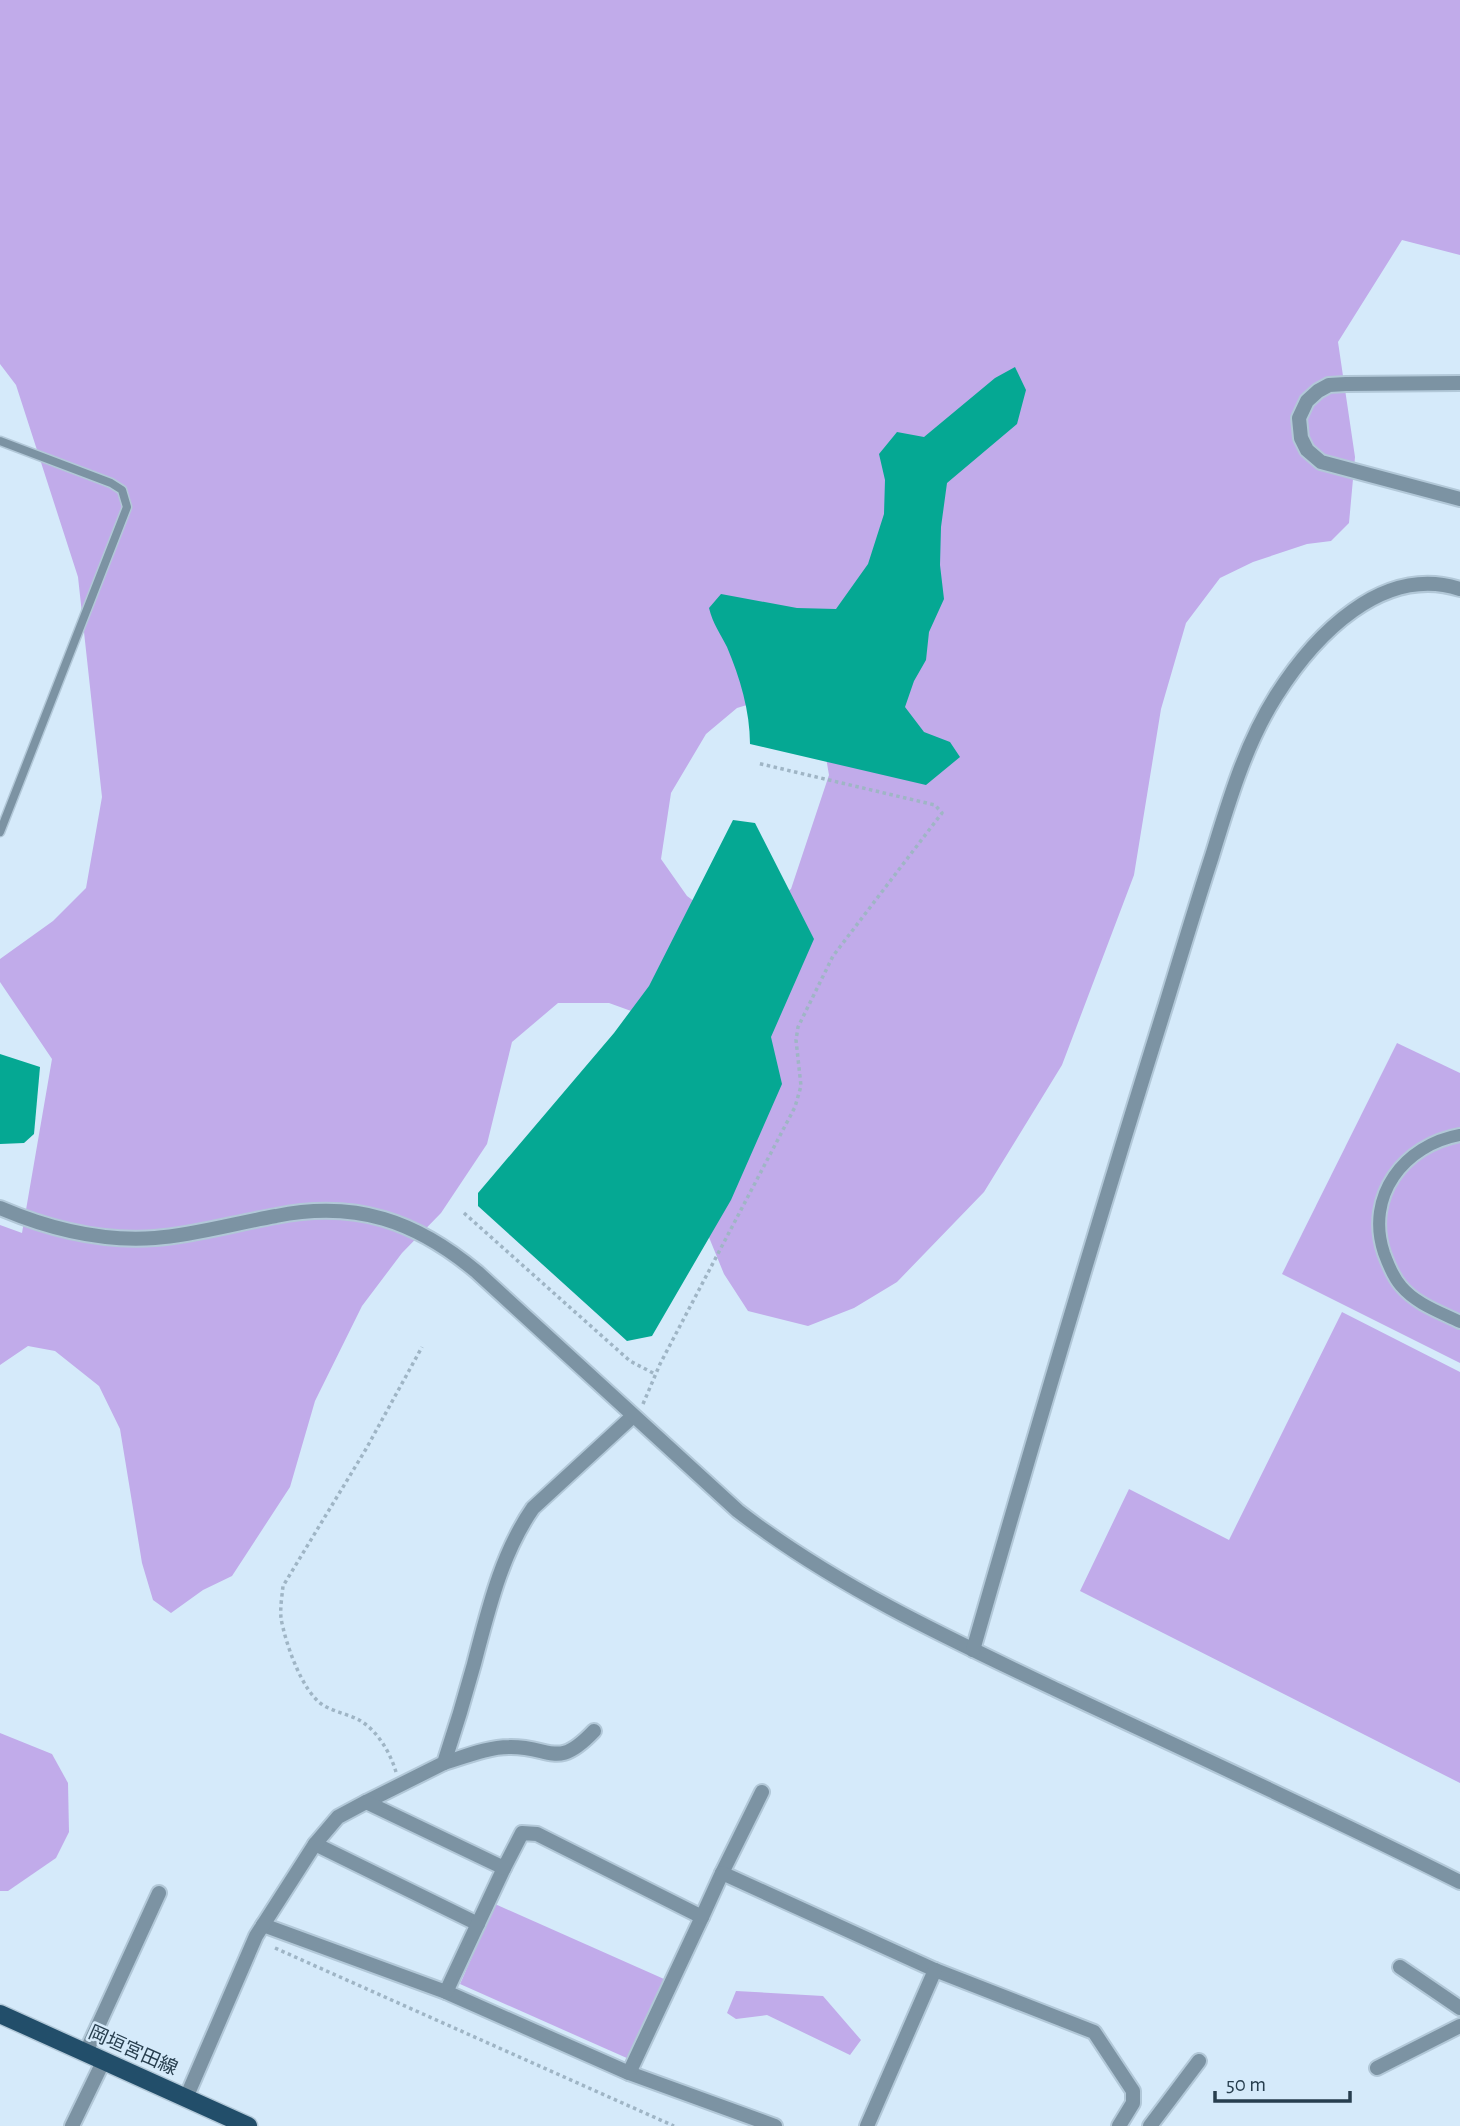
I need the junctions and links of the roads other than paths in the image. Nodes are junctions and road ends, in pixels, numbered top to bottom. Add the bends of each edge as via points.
1 (1460, 383) edge
2 (0, 440) edge
3 (1460, 499) edge
4 (1460, 589) edge
5 (0, 832) edge
6 (1460, 1135) edge
7 (0, 1208) edge
8 (1460, 1322) edge
9 (633, 1416) junction
10 (973, 1650) junction
11 (594, 1731) dead end
12 (444, 1763) junction
13 (762, 1792) dead end
14 (366, 1802) junction
15 (315, 1844) junction
16 (504, 1868) junction
17 (722, 1873) junction
18 (1460, 1882) edge
19 (159, 1893) dead end
20 (702, 1917) junction
21 (478, 1924) junction
22 (260, 1931) junction
23 (1400, 1967) dead end
24 (935, 1970) junction
25 (446, 1992) junction
26 (1460, 2008) edge
27 (0, 2014) edge
28 (1460, 2026) edge
29 (86, 2052) junction
30 (104, 2060) junction
31 (1199, 2061) dead end
32 (1377, 2067) dead end
33 (629, 2073) junction
34 (186, 2098) junction
35 (72, 2126) edge
36 (248, 2126) edge
37 (775, 2126) edge
38 (867, 2126) edge
39 (1119, 2126) edge
40 (1150, 2126) edge

1 - 3 street via 1329,385 1307,401 1299,418 1307,450 1321,462
2 - 5 lane via 111,483 122,490 127,507
4 - 10 street via 1409,586 1385,592 1356,608 1298,666 1254,735 1161,1020
6 - 8 street via 1424,1147 1406,1160 1391,1180 1380,1210 1378,1237 1399,1285
7 - 9 street via 79,1235 116,1238 156,1238 319,1210 374,1215 449,1249
9 - 10 street via 737,1511 782,1545
9 - 12 street via 523,1522 491,1597
10 - 18 street
11 - 12 street via 564,1755 508,1747
12 - 14 street
13 - 17 street
14 - 15 street via 338,1818
14 - 16 street
15 - 21 street
15 - 22 street
16 - 20 street via 522,1833 537,1834
16 - 21 street
17 - 20 street
17 - 24 street
19 - 29 street
20 - 33 street
21 - 25 street
22 - 25 street
22 - 34 street
23 - 26 street
24 - 38 street
24 - 39 street via 1094,2032 1133,2091 1132,2103
25 - 33 street
27 - 29 main road, 岡垣宮田線
28 - 32 street
29 - 30 main road, 岡垣宮田線
30 - 34 main road, 岡垣宮田線
30 - 35 street
31 - 40 street
33 - 37 street
34 - 36 main road, 岡垣宮田線

